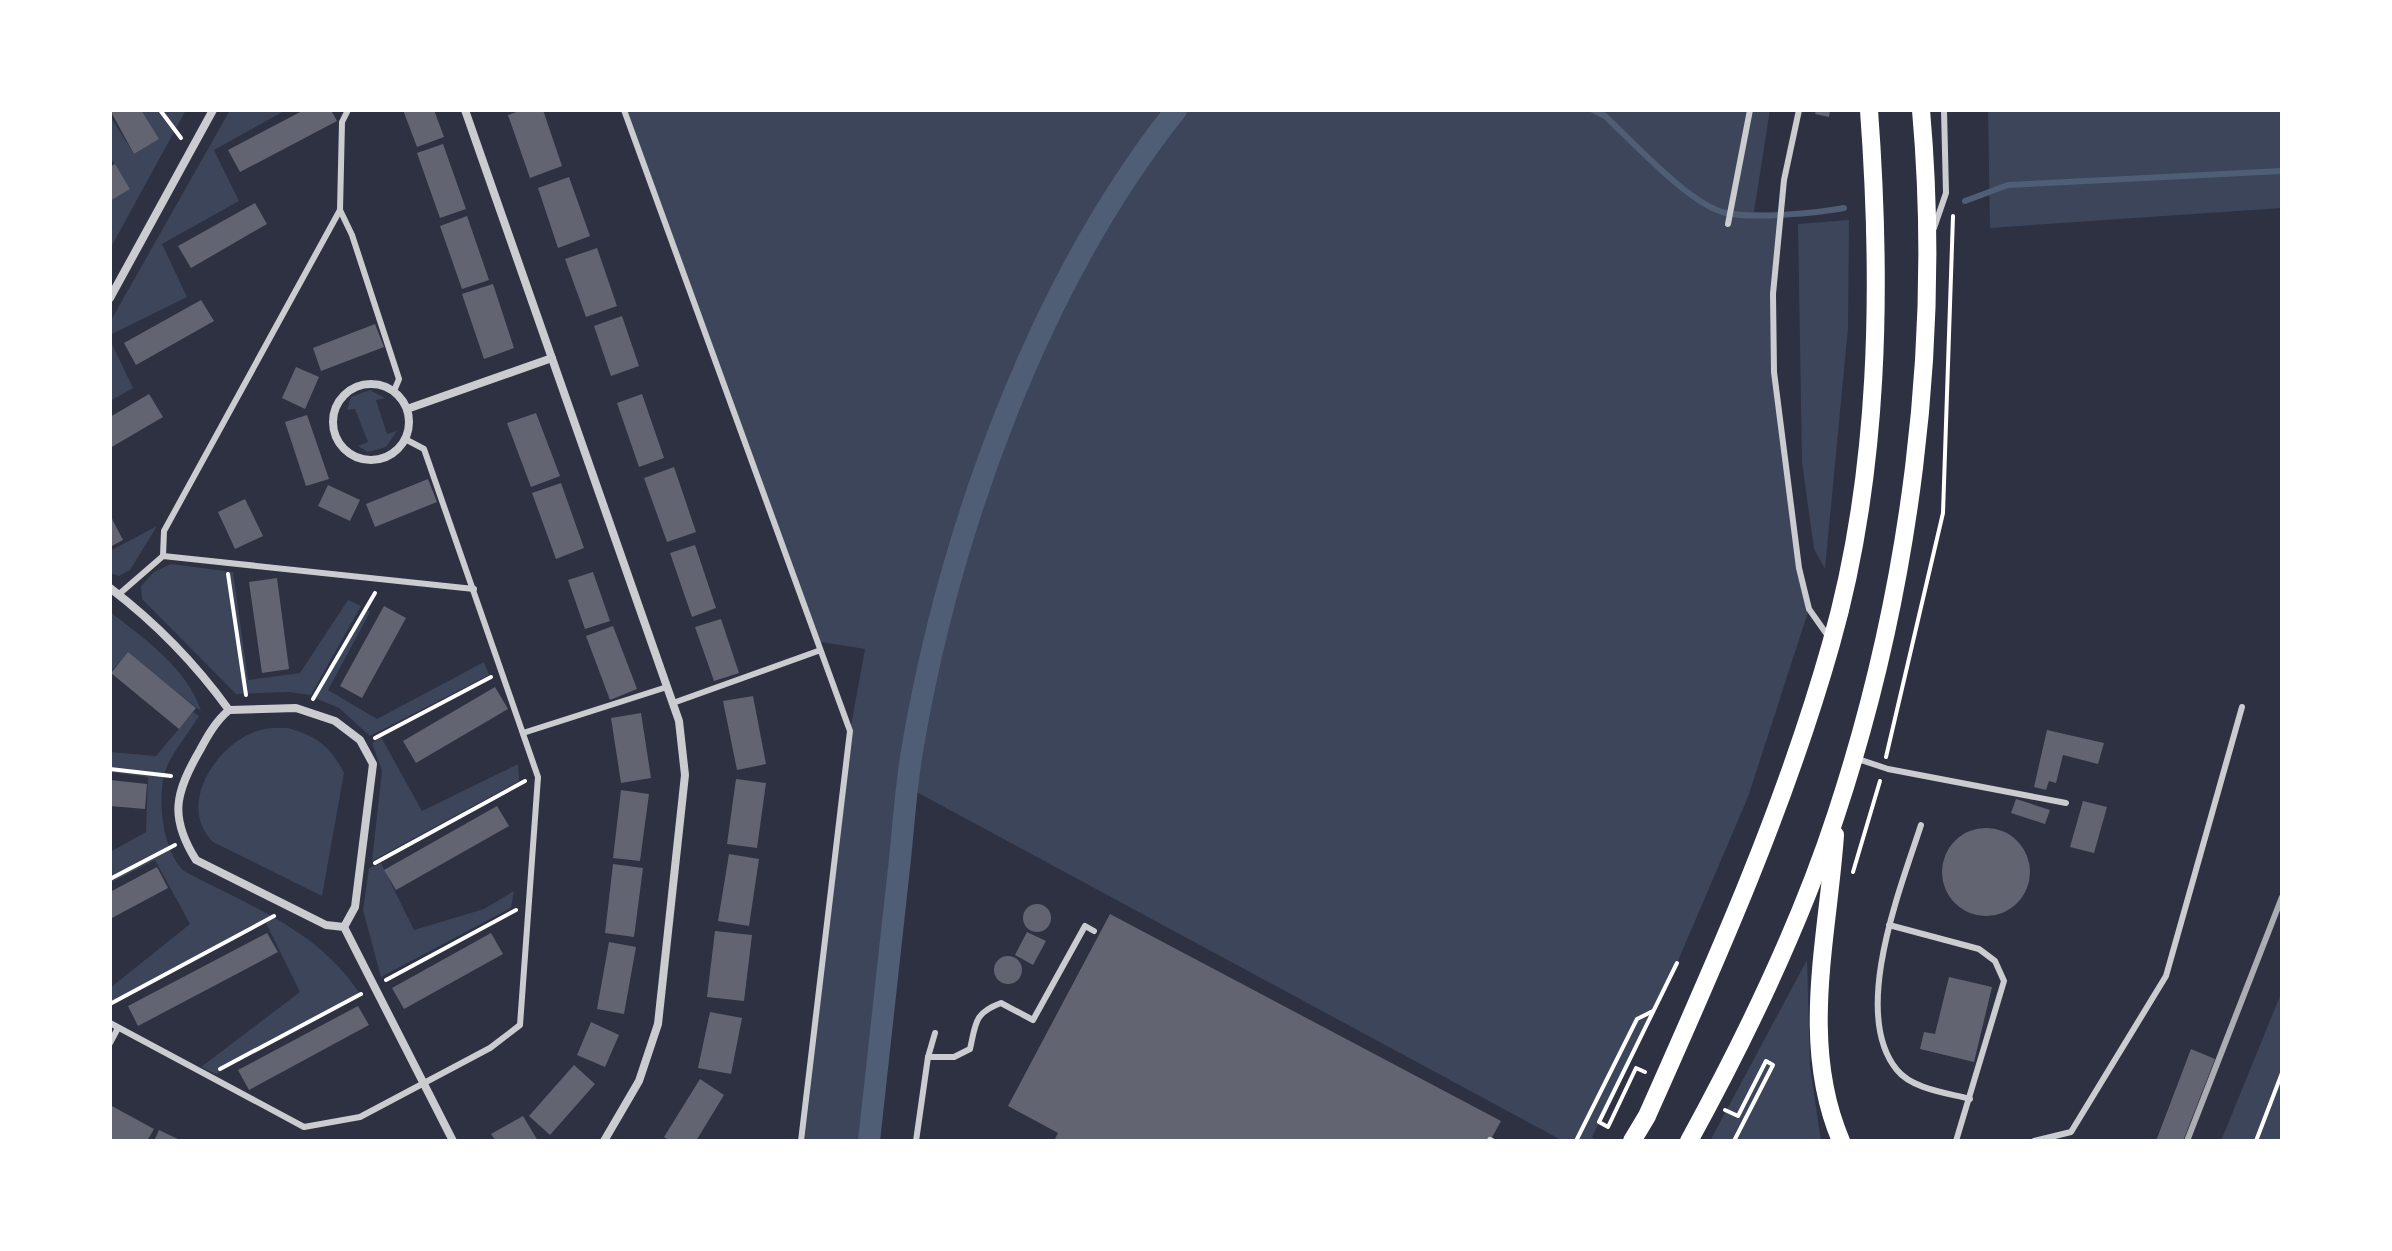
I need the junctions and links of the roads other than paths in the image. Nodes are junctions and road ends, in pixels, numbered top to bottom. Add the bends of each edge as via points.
1 (213, 110) edge
2 (348, 110) edge
3 (465, 110) edge
4 (624, 110) edge
5 (1750, 110) edge
6 (1799, 110) edge
7 (1869, 110) edge
8 (1921, 110) edge
9 (1944, 110) edge
10 (340, 210) junction
11 (1728, 224) dead end
12 (1927, 249) junction
13 (110, 298) edge
14 (552, 358) junction
15 (394, 391) junction
16 (407, 409) junction
17 (405, 439) junction
18 (163, 556) junction
19 (110, 588) edge
20 (474, 589) junction
21 (118, 595) junction
22 (1832, 642) junction
23 (818, 651) junction
24 (667, 687) junction
25 (673, 703) junction
26 (2242, 707) dead end
27 (229, 710) junction
28 (523, 733) junction
29 (1852, 757) junction
30 (2066, 803) dead end
31 (1836, 816) junction
32 (1921, 825) dead end
33 (1889, 925) junction
34 (344, 927) junction
35 (1094, 931) dead end
36 (110, 1023) edge
37 (118, 1028) junction
38 (935, 1033) dead end
39 (110, 1043) edge
40 (928, 1057) junction
41 (423, 1084) junction
42 (1970, 1099) junction
43 (1837, 1137) edge
44 (453, 1141) edge
45 (604, 1141) edge
46 (801, 1141) edge
47 (916, 1141) edge
48 (1632, 1141) edge
49 (1689, 1141) edge
50 (1956, 1141) edge
51 (2034, 1141) edge

1 - 13 street
2 - 10 lane via 342,122
3 - 14 street
4 - 23 lane
5 - 11 lane
6 - 22 lane via 1784,180 1773,294 1774,372 1799,568 1809,609
7 - 22 highway via 1875,187 1874,350 1853,548
8 - 12 highway
9 - 12 lane via 1946,193
10 - 15 lane via 399,379
10 - 18 lane via 164,531
12 - 29 highway via 1917,422 1898,574
14 - 16 street
14 - 24 street
15 - 16 street
15 - 17 street via 370,384 347,392 334,413 335,437 352,456 376,460
16 - 17 street
17 - 20 lane via 424,449
18 - 20 lane
18 - 21 lane
19 - 21 street
20 - 28 lane
21 - 27 street via 201,671
22 - 48 highway via 1757,861
23 - 25 lane
23 - 46 lane via 850,731
24 - 25 street
24 - 28 lane
25 - 45 street via 685,775 658,1024 639,1081
26 - 51 lane via 2166,976 2071,1132
27 - 34 street via 184,778 178,815 184,840 196,860 326,925
27 - 34 street via 306,711 335,721 363,746 373,764 355,907
28 - 41 lane via 537,775 520,1025 490,1048
29 - 30 lane via 1884,768
29 - 31 highway
31 - 43 highway via 1818,984 1818,1059
31 - 49 highway via 1768,989
32 - 33 lane
33 - 42 lane via 1878,981 1878,1019 1896,1069 1909,1081
33 - 42 lane via 1979,949 2001,970 2004,981
34 - 41 street
35 - 40 lane via 1085,926 1033,1020 1001,1003 983,1010 970,1049 954,1057
36 - 37 lane
37 - 39 lane
37 - 41 lane via 304,1127 360,1117
38 - 40 lane
40 - 47 lane
41 - 44 street
42 - 50 lane

